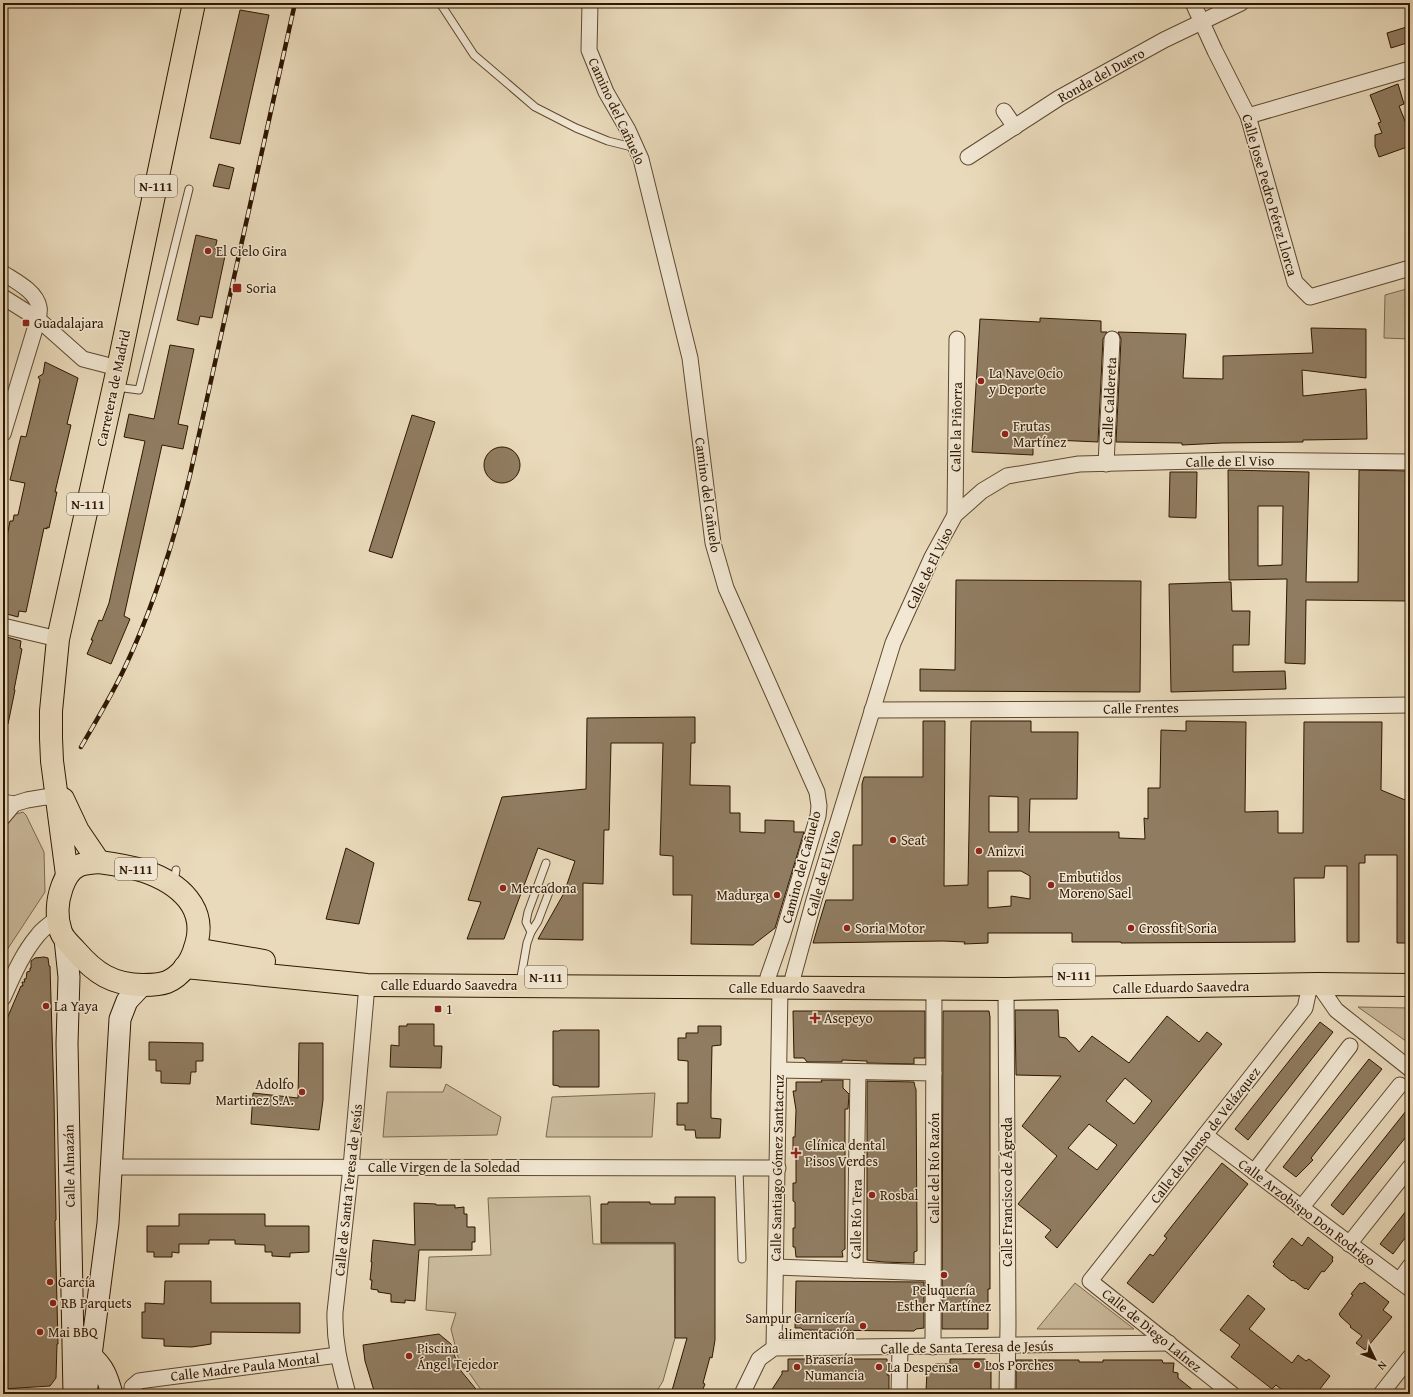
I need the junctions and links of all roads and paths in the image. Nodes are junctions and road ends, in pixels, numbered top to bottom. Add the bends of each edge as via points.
1 (194, 3) edge
2 (440, 3) edge
3 (590, 3) edge
4 (1193, 3) edge
5 (1241, 3) edge
6 (1201, 21) junction
7 (1410, 69) edge
8 (1004, 111) dead end
9 (1248, 116) junction
10 (1015, 127) junction
11 (636, 148) junction
12 (968, 157) dead end
13 (189, 189) dead end
14 (1410, 268) edge
15 (3, 272) edge
16 (3, 297) edge
17 (38, 319) junction
18 (957, 339) dead end
19 (1112, 339) dead end
20 (116, 377) junction
21 (3, 434) edge
22 (1410, 462) edge
23 (1106, 464) junction
24 (956, 515) junction
25 (3, 626) edge
26 (58, 640) junction
27 (1410, 705) edge
28 (872, 710) junction
29 (61, 802) junction
30 (8, 803) edge
31 (3, 817) edge
32 (99, 862) junction
33 (546, 863) dead end
34 (67, 875) junction
35 (551, 887) dead end
36 (61, 928) junction
37 (531, 932) junction
38 (190, 958) junction
39 (284, 970) junction
40 (521, 976) junction
41 (1410, 977) edge
42 (780, 980) junction
43 (367, 984) junction
44 (1410, 984) edge
45 (142, 985) junction
46 (1314, 985) junction
47 (934, 989) junction
48 (1006, 989) junction
49 (3, 998) edge
50 (1350, 1046) dead end
51 (1410, 1069) edge
52 (778, 1070) junction
53 (858, 1072) junction
54 (934, 1073) junction
55 (1400, 1085) dead end
56 (1205, 1135) junction
57 (111, 1167) junction
58 (351, 1167) junction
59 (1410, 1167) edge
60 (739, 1168) junction
61 (778, 1168) junction
62 (1254, 1172) junction
63 (1301, 1208) junction
64 (1349, 1244) junction
65 (742, 1259) dead end
66 (1410, 1266) edge
67 (776, 1267) junction
68 (855, 1270) junction
69 (933, 1272) junction
70 (1090, 1281) joint
71 (1404, 1285) edge
72 (1169, 1343) junction
73 (1008, 1346) junction
74 (933, 1347) junction
75 (774, 1348) junction
76 (900, 1348) junction
77 (90, 1355) junction
78 (338, 1356) junction
79 (1410, 1357) edge
80 (108, 1389) edge
81 (132, 1391) edge
82 (74, 1394) edge
83 (86, 1394) edge
84 (348, 1394) edge
85 (742, 1394) edge
86 (899, 1394) edge
87 (1007, 1394) edge
88 (1232, 1394) edge
89 (1381, 1394) edge

1 - 20 main road, Carretera de Madrid / N-111
2 - 11 lane via 474,55 535,107 608,141
3 - 11 street, Camino del Cañuelo via 589,50 606,92
4 - 6 street, Calle Jose Pedro Pérez Llorca
5 - 6 street, Ronda del Duero
6 - 9 street, Calle Jose Pedro Pérez Llorca
6 - 10 street, Ronda del Duero via 1059,98
7 - 9 street
8 - 10 street
9 - 14 street, Calle Jose Pedro Pérez Llorca via 1295,282 1310,297
10 - 12 street, Ronda del Duero
11 - 42 street, Camino del Cañuelo via 641,159 690,358 714,543 726,588 816,792 819,806 782,937
13 - 20 lane via 140,390
15 - 17 street via 36,298 39,307
16 - 17 street
17 - 20 street via 83,359
17 - 21 street
18 - 24 street, Calle la Piñorra
19 - 23 street, Calle Caldereta
20 - 26 main road, Carretera de Madrid / N-111
22 - 23 street, Calle de El Viso via 1237,460
23 - 24 street, Calle de El Viso via 1080,464 1007,476 982,491
24 - 28 street, Calle de El Viso via 932,557 893,643
25 - 26 street
26 - 29 main road, Carretera de Madrid / N-111 via 50,712 54,775
27 - 28 street, Calle Frentes
28 - 42 street, Calle de El Viso via 814,900
29 - 30 street via 39,798
29 - 32 main road, Carretera de Madrid / N-111
29 - 34 main road, Carretera de Madrid
30 - 31 street
32 - 34 main road, N-111 via 78,866
32 - 38 main road, N-111 via 143,871 170,883 190,900 198,917 198,940
33 - 37 lane via 528,912 526,922
34 - 36 main road via 58,905
35 - 37 lane via 538,922
36 - 45 main road via 86,963 100,973 118,982
36 - 49 street via 55,920 40,932 22,957
36 - 82 street, Calle Almazán via 69,977 67,1043
37 - 40 lane
38 - 39 main road, Calle Eduardo Saavedra
38 - 45 main road via 179,975 165,983
39 - 40 main road, Calle Eduardo Saavedra / N-111
39 - 43 main road, Calle Eduardo Saavedra
40 - 42 main road, Calle Eduardo Saavedra / N-111
41 - 42 main road, Calle Eduardo Saavedra / N-111 via 1032,975
42 - 43 main road, Calle Eduardo Saavedra
42 - 47 main road, Calle Eduardo Saavedra
42 - 52 street, Calle Santiago Gómez Santacruz
43 - 58 street, Calle de Santa Teresa de Jesús
44 - 46 main road, Calle Eduardo Saavedra
45 - 57 street via 127,1001 120,1019
46 - 48 main road, Calle Eduardo Saavedra
46 - 51 street via 1336,1010
46 - 56 street, Calle de Alonso de Velázquez via 1305,1008
47 - 48 main road, Calle Eduardo Saavedra
47 - 54 street, Calle del Río Razón
48 - 73 street, Calle Francisco de Ágreda
50 - 62 street
52 - 53 street
52 - 61 street, Calle Santiago Gómez Santacruz
53 - 54 street
53 - 68 street, Calle Río Tera
54 - 69 street, Calle del Río Razón
55 - 63 street
56 - 62 street, Calle Arzobispo Don Rodrigo
56 - 70 street, Calle de Alonso de Velázquez
57 - 58 street, Calle Virgen de la Soledad
57 - 77 street via 108,1223
58 - 60 street, Calle Virgen de la Soledad
58 - 78 street, Calle de Santa Teresa de Jesús via 335,1312
59 - 64 street
60 - 61 street, Calle Virgen de la Soledad
60 - 65 lane
61 - 67 street, Calle Santiago Gómez Santacruz
62 - 63 street, Calle Arzobispo Don Rodrigo
63 - 64 street, Calle Arzobispo Don Rodrigo
64 - 71 street, Calle Arzobispo Don Rodrigo
66 - 71 street
67 - 68 street
67 - 75 street, Calle Santiago Gómez Santacruz
68 - 69 street
69 - 74 street, Calle del Río Razón
70 - 72 street, Calle de Diego Laínez
72 - 73 street, Calle de Santa Teresa de Jesús
72 - 88 street, Calle de Diego Laínez
73 - 74 street, Calle de Santa Teresa de Jesús
73 - 87 street, Calle Francisco de Ágreda
74 - 76 street, Calle de Santa Teresa de Jesús
75 - 76 street, Calle de Santa Teresa de Jesús
75 - 85 street via 759,1359
76 - 86 street
77 - 80 street via 101,1364
77 - 83 street
78 - 81 street, Calle Madre Paula Montal via 139,1381
78 - 84 street, Calle de Santa Teresa de Jesús
79 - 89 street

